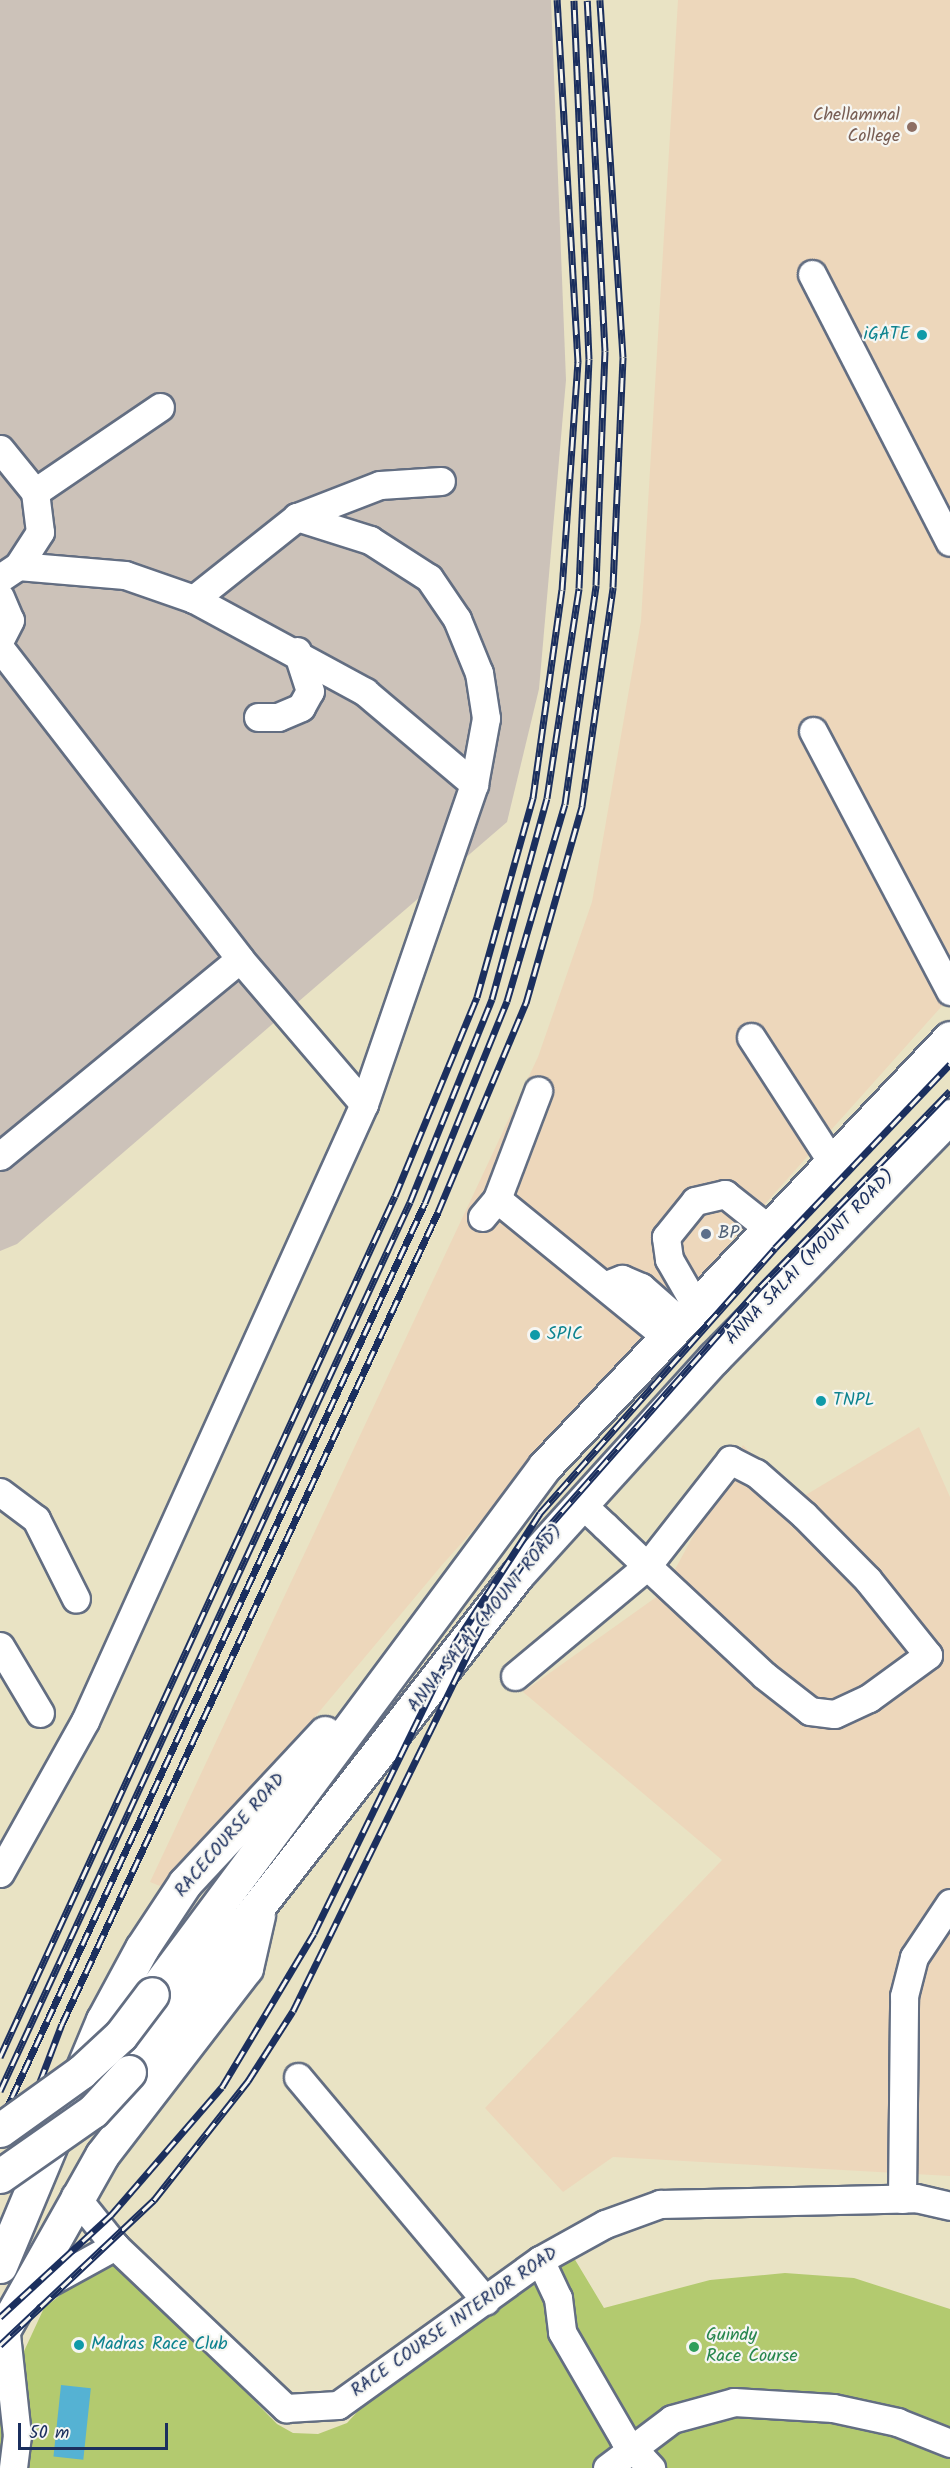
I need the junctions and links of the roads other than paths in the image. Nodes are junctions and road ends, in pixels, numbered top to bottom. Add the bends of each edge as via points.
1 (812, 274) dead end
2 (160, 407) dead end
3 (0, 449) edge
4 (441, 481) dead end
5 (35, 492) junction
6 (297, 518) junction
7 (950, 542) edge
8 (9, 572) edge
9 (0, 597) edge
10 (194, 598) junction
11 (0, 640) edge
12 (0, 648) edge
13 (297, 651) junction
14 (258, 717) dead end
15 (813, 731) dead end
16 (474, 784) junction
17 (240, 959) junction
18 (950, 991) edge
19 (751, 1037) dead end
20 (950, 1038) edge
21 (538, 1091) dead end
22 (364, 1104) junction
23 (950, 1116) edge
24 (0, 1156) edge
25 (832, 1162) junction
26 (769, 1229) junction
27 (681, 1322) junction
28 (0, 1491) edge
29 (582, 1504) junction
30 (647, 1566) junction
31 (76, 1599) dead end
32 (0, 1646) edge
33 (397, 1662) junction
34 (515, 1676) dead end
35 (40, 1713) dead end
36 (0, 1872) edge
37 (950, 1903) edge
38 (260, 1908) junction
39 (298, 2077) dead end
40 (0, 2130) edge
41 (0, 2175) edge
42 (75, 2196) junction
43 (902, 2199) junction
44 (950, 2206) edge
45 (115, 2246) junction
46 (540, 2259) junction
47 (0, 2266) edge
48 (24, 2296) junction
49 (486, 2301) junction
50 (2, 2330) edge
51 (950, 2443) edge
52 (618, 2461) edge
53 (13, 2468) edge
54 (651, 2468) edge

1 - 7 street
2 - 5 street
3 - 5 street
4 - 6 street via 380,485
5 - 8 street via 40,532
6 - 10 street
6 - 16 street via 370,540 429,578 457,619 479,673 486,718
8 - 10 street via 125,575
9 - 11 street via 10,620
10 - 13 street
12 - 17 street
13 - 14 street via 310,691 301,707 278,717
13 - 16 street via 365,692
15 - 18 street
16 - 22 street
17 - 22 street
17 - 24 street
19 - 25 street
20 - 25 main road
21 - 27 street via 490,1208 606,1285
22 - 36 street via 84,1721
23 - 29 main road, ANNA SALAI (MOUNT ROAD)
25 - 26 main road
26 - 27 main road
26 - 27 street via 724,1194 695,1201 666,1237
27 - 33 main road via 545,1466
28 - 31 street via 36,1520
29 - 30 street
29 - 38 main road, ANNA SALAI (MOUNT ROAD) via 517,1575
30 - 30 street via 810,1711 834,1714 868,1698 928,1655 868,1580 804,1515 756,1473 730,1460
30 - 34 street
32 - 35 street
33 - 40 main road, bridge via 121,2035 81,2072
33 - 47 main road, RACECOURSE ROAD via 300,1756 185,1883 142,1948 103,2020
37 - 43 street via 914,1958 904,1996
38 - 41 main road, ANNA SALAI (MOUNT ROAD), bridge via 129,2072 93,2111
38 - 42 main road via 246,1968
39 - 49 street
42 - 45 street, RACE COURSE INTERIOR ROAD
42 - 48 main road
43 - 44 street, RACE COURSE INTERIOR ROAD
43 - 46 street, RACE COURSE INTERIOR ROAD via 660,2204 605,2224
45 - 48 street
45 - 49 street, RACE COURSE INTERIOR ROAD via 286,2408 338,2405
46 - 49 street, RACE COURSE INTERIOR ROAD
46 - 52 street via 558,2298 562,2332
48 - 50 main road
50 - 53 street via 17,2435
51 - 52 street via 897,2422 833,2408 746,2402 703,2407 672,2420
52 - 54 street

